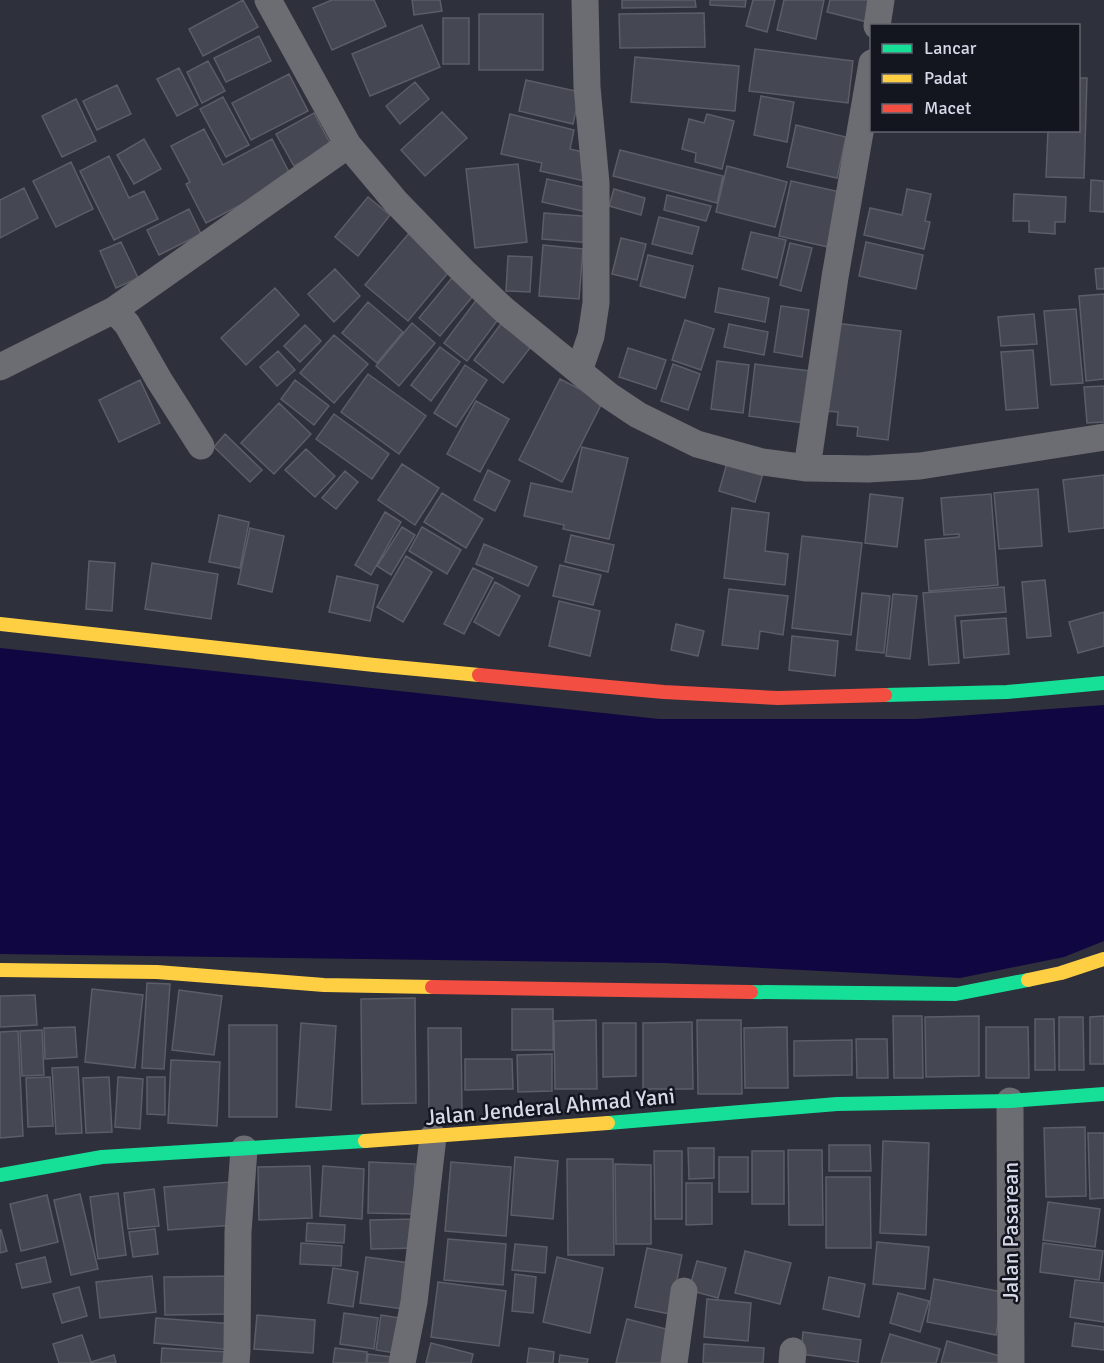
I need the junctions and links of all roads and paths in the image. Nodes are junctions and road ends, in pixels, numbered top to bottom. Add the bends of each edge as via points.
1 (268, 0) edge
2 (585, 0) edge
3 (881, 0) edge
4 (877, 24) edge
5 (870, 75) edge
6 (348, 145) junction
7 (114, 310) junction
8 (0, 367) edge
9 (579, 371) junction
10 (1104, 437) edge
11 (201, 446) dead end
12 (807, 468) junction
13 (0, 624) edge
14 (1104, 683) edge
15 (1104, 959) edge
16 (0, 970) edge
17 (1104, 1094) edge
18 (1010, 1101) junction
19 (433, 1137) junction
20 (244, 1149) junction
21 (0, 1175) edge
22 (684, 1291) dead end
23 (236, 1363) edge
24 (402, 1363) edge
25 (674, 1363) edge
26 (1011, 1363) edge

1 - 6 street
2 - 9 street via 587,87 596,183 596,292 591,336
3 - 4 street
5 - 12 street
6 - 7 street
6 - 9 street via 462,270
7 - 8 street
7 - 11 street via 127,324
9 - 12 street via 638,415 697,444 762,462
10 - 12 street via 920,466
13 - 14 street via 664,692 778,698 1007,692
15 - 16 street via 1061,973 956,994 324,985 157,972
17 - 18 street, Jalan Jenderal Ahmad Yani
18 - 19 street, Jalan Jenderal Ahmad Yani via 837,1104
18 - 26 street, Jalan Pasarean
19 - 20 street, Jalan Jenderal Ahmad Yani
19 - 24 street via 414,1302
20 - 21 street, Jalan Jenderal Ahmad Yani via 102,1157
20 - 23 street
22 - 25 street

